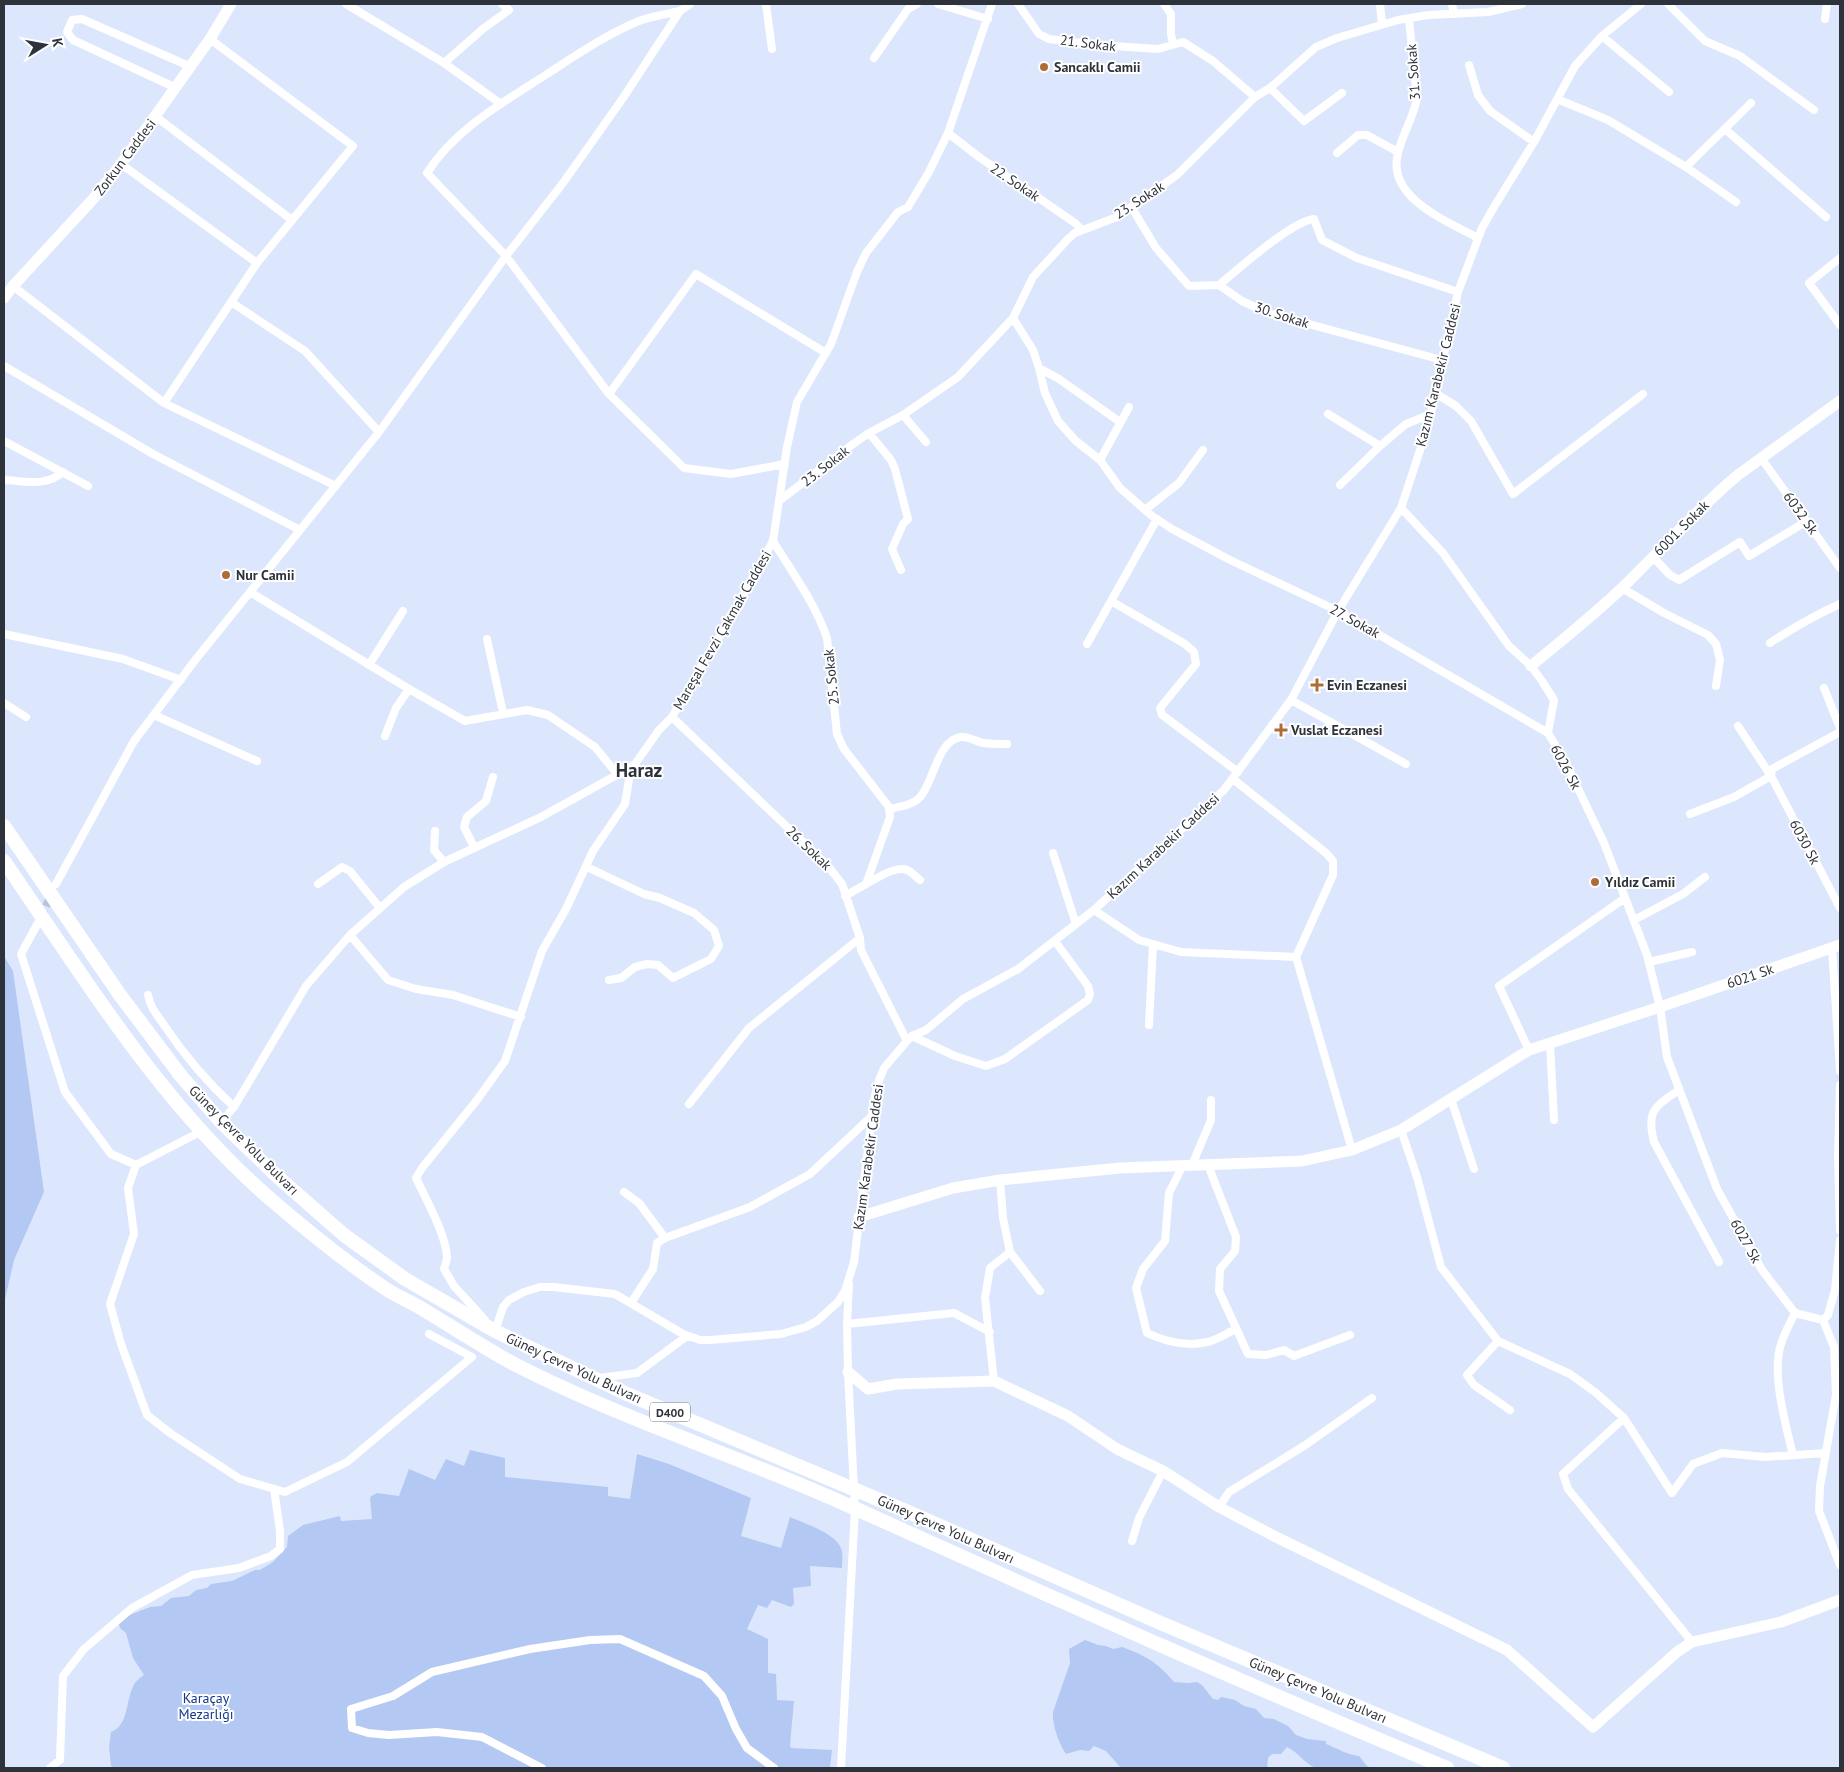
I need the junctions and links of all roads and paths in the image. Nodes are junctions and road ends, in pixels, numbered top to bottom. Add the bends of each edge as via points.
1 (231, 4) edge
2 (346, 4) edge
3 (502, 4) edge
4 (690, 4) edge
5 (766, 4) edge
6 (917, 4) edge
7 (938, 4) edge
8 (992, 4) edge
9 (1018, 4) edge
10 (1164, 4) edge
11 (1380, 4) edge
12 (1452, 4) edge
13 (1522, 4) edge
14 (1641, 4) edge
15 (1668, 4) edge
16 (1827, 4) edge
17 (680, 11) junction
18 (1454, 14) junction
19 (1825, 18) dead end
20 (988, 19) junction
21 (1409, 19) junction
22 (1382, 24) junction
23 (1602, 36) junction
24 (210, 39) junction
25 (1173, 44) junction
26 (772, 49) dead end
27 (874, 58) dead end
28 (444, 63) junction
29 (1469, 65) dead end
30 (190, 66) junction
31 (174, 87) junction
32 (1270, 88) junction
33 (1669, 92) dead end
34 (1342, 93) dead end
35 (1254, 98) junction
36 (1557, 99) junction
37 (1751, 103) dead end
38 (501, 104) junction
39 (1814, 110) dead end
40 (155, 116) junction
41 (1725, 129) junction
42 (948, 132) junction
43 (1534, 142) junction
44 (1398, 152) junction
45 (1337, 153) dead end
46 (121, 164) junction
47 (1686, 167) junction
48 (1736, 202) dead end
49 (1132, 208) junction
50 (1826, 217) dead end
51 (292, 220) junction
52 (1082, 230) junction
53 (1478, 238) junction
54 (506, 256) junction
55 (1840, 258) edge
56 (257, 263) junction
57 (1219, 285) junction
58 (13, 286) junction
59 (1458, 292) junction
60 (4, 298) edge
61 (231, 302) junction
62 (1013, 318) junction
63 (1840, 325) edge
64 (826, 353) junction
65 (1442, 360) junction
66 (4, 366) edge
67 (1039, 368) junction
68 (1435, 393) junction
69 (609, 394) junction
70 (1643, 394) dead end
71 (1840, 402) edge
72 (164, 403) junction
73 (1129, 406) dead end
74 (1328, 414) dead end
75 (1431, 414) junction
76 (903, 415) junction
77 (1120, 422) junction
78 (379, 432) junction
79 (869, 433) junction
80 (4, 441) edge
81 (926, 442) dead end
82 (1380, 446) junction
83 (1203, 450) dead end
84 (1761, 458) junction
85 (1100, 460) junction
86 (785, 464) junction
87 (63, 472) junction
88 (4, 480) edge
89 (1340, 485) dead end
90 (88, 486) dead end
91 (336, 486) junction
92 (779, 501) junction
93 (1401, 508) junction
94 (1145, 510) junction
95 (1157, 519) junction
96 (1807, 522) junction
97 (300, 530) junction
98 (772, 541) junction
99 (1653, 557) junction
100 (1840, 568) edge
101 (900, 570) dead end
102 (1622, 588) junction
103 (250, 592) junction
104 (1111, 601) junction
105 (1840, 604) edge
106 (403, 611) dead end
107 (1338, 611) junction
108 (4, 634) edge
109 (487, 639) dead end
110 (1770, 643) dead end
111 (1087, 644) dead end
112 (369, 665) junction
113 (1531, 666) junction
114 (181, 680) junction
115 (1716, 686) dead end
116 (1824, 688) dead end
117 (409, 690) junction
118 (1292, 700) junction
119 (4, 703) edge
120 (503, 713) junction
121 (26, 716) dead end
122 (154, 716) junction
123 (672, 716) junction
124 (1738, 726) dead end
125 (1840, 728) edge
126 (1840, 732) edge
127 (1548, 733) junction
128 (385, 736) dead end
129 (1007, 744) dead end
130 (257, 761) dead end
131 (1406, 764) dead end
132 (631, 767) junction
133 (1772, 773) junction
134 (618, 775) junction
135 (1235, 776) junction
136 (493, 777) dead end
137 (889, 810) junction
138 (1690, 814) dead end
139 (4, 826) edge
140 (435, 831) dead end
141 (474, 847) junction
142 (1053, 853) dead end
143 (4, 861) edge
144 (444, 862) junction
145 (587, 867) junction
146 (1705, 877) dead end
147 (920, 880) dead end
148 (56, 884) tunnel mouth
149 (318, 884) dead end
150 (866, 884) junction
151 (846, 896) junction
152 (1625, 898) junction
153 (380, 908) junction
154 (1840, 908) edge
155 (1094, 910) junction
156 (1634, 920) junction
157 (38, 923) tunnel mouth
158 (1076, 924) junction
159 (350, 935) junction
160 (860, 938) junction
161 (1055, 941) junction
162 (1153, 944) junction
163 (1836, 946) edge
164 (1692, 952) dead end
165 (1296, 957) junction
166 (1649, 962) junction
167 (609, 980) dead end
168 (148, 995) dead end
169 (1660, 1008) junction
170 (521, 1017) junction
171 (1149, 1025) dead end
172 (910, 1038) junction
173 (1550, 1044) junction
174 (1529, 1050) junction
175 (1840, 1070) edge
176 (1840, 1085) edge
177 (1680, 1090) junction
178 (1451, 1099) junction
179 (1211, 1100) dead end
180 (689, 1104) dead end
181 (234, 1107) junction
182 (872, 1116) junction
183 (1554, 1120) dead end
184 (222, 1122) junction
185 (1401, 1130) junction
186 (200, 1132) junction
187 (1352, 1150) junction
188 (136, 1165) junction
189 (1187, 1165) junction
190 (1208, 1165) junction
191 (1474, 1169) dead end
192 (1000, 1180) junction
193 (624, 1192) dead end
194 (859, 1217) junction
195 (1840, 1231) edge
196 (665, 1238) junction
197 (1840, 1240) edge
198 (1010, 1252) junction
199 (1719, 1262) dead end
200 (850, 1277) junction
201 (1837, 1289) edge
202 (1040, 1291) dead end
203 (631, 1303) junction
204 (1795, 1312) junction
205 (1822, 1320) junction
206 (847, 1324) junction
207 (1236, 1329) junction
208 (495, 1331) junction
209 (990, 1332) junction
210 (429, 1334) dead end
211 (1350, 1335) dead end
212 (687, 1336) junction
213 (1498, 1341) junction
214 (848, 1372) junction
215 (594, 1379) junction
216 (994, 1381) junction
217 (1372, 1398) dead end
218 (1510, 1410) dead end
219 (1624, 1418) junction
220 (1826, 1453) junction
221 (1793, 1455) junction
222 (1163, 1471) junction
223 (274, 1489) junction
224 (853, 1489) junction
225 (1219, 1507) junction
226 (855, 1509) junction
227 (1132, 1541) dead end
228 (1840, 1565) edge
229 (1840, 1600) edge
230 (1692, 1642) junction
231 (50, 1768) edge
232 (542, 1768) edge
233 (774, 1768) edge
234 (841, 1768) edge
235 (1447, 1768) edge
236 (1503, 1768) edge

1 - 24 street, Zorkun Caddesi
2 - 28 street
3 - 28 street via 509,10
4 - 17 street
5 - 26 street
6 - 27 street via 908,9
7 - 20 street
8 - 20 street, Mareşal Fevzi Çakmak Caddesi
9 - 25 street, 21. Sokak via 1039,34 1049,39 1129,48 1158,49
10 - 25 street via 1171,14
11 - 22 street
12 - 18 street
13 - 18 street, 23. Sokak via 1488,12
14 - 23 street, Kazım Karabekir Caddesi
15 - 39 street via 1705,41 1740,56
16 - 19 street
17 - 38 street via 641,20 598,40
17 - 54 street via 563,184
18 - 21 street, 23. Sokak
20 - 42 street, Mareşal Fevzi Çakmak Caddesi
21 - 22 street, 23. Sokak
21 - 44 street, 31. Sokak via 1417,99
22 - 32 street, 23. Sokak via 1316,46
23 - 33 street
23 - 36 street, Kazım Karabekir Caddesi via 1575,66
24 - 30 street, Zorkun Caddesi
24 - 51 street via 353,146
25 - 35 street, 21. Sokak via 1183,42 1213,61
28 - 38 street
29 - 43 street via 1478,95 1490,111
30 - 31 street, Zorkun Caddesi
30 - 31 street via 82,19 72,20 67,32 73,40
31 - 40 street, Zorkun Caddesi
32 - 34 street via 1304,121
32 - 35 street, 23. Sokak
35 - 49 street, 23. Sokak via 1176,175
36 - 43 street, Kazım Karabekir Caddesi
36 - 47 street via 1608,120
37 - 41 street
38 - 54 street via 466,130 427,173
40 - 46 street, Zorkun Caddesi
40 - 51 street
41 - 47 street
41 - 50 street
42 - 52 street, 22. Sokak
42 - 64 street, Mareşal Fevzi Çakmak Caddesi via 908,207 898,212 866,253
43 - 53 street, Kazım Karabekir Caddesi
44 - 45 street via 1367,136 1358,135
44 - 53 street, 31. Sokak via 1398,177 1412,199
46 - 56 street
46 - 58 street, Zorkun Caddesi
47 - 48 street
49 - 52 street, 23. Sokak
49 - 57 street via 1156,248 1190,286
51 - 56 street
52 - 62 street, 23. Sokak via 1068,238 1033,277
53 - 59 street, Kazım Karabekir Caddesi
54 - 69 street
54 - 78 street
55 - 63 street via 1809,283
56 - 61 street
57 - 59 street via 1286,232 1314,219 1322,240 1357,258
57 - 65 street, 30. Sokak via 1268,314
58 - 60 street, Zorkun Caddesi
58 - 72 street
59 - 65 street, Kazım Karabekir Caddesi
61 - 72 street
61 - 78 street via 305,351
62 - 67 street, 27. Sokak via 1033,350
62 - 76 street, 23. Sokak via 958,377
64 - 69 street via 696,274
64 - 86 street, Mareşal Fevzi Çakmak Caddesi via 797,402
65 - 68 street, Kazım Karabekir Caddesi
66 - 97 street via 153,454
67 - 77 street
67 - 85 street, 27. Sokak via 1045,393 1058,421 1080,445
68 - 70 street via 1456,406 1471,421 1513,494
68 - 75 street, Kazım Karabekir Caddesi
69 - 86 street via 684,468 731,474
71 - 84 street, 6001. Sokak
72 - 91 street
73 - 77 street
74 - 82 street
75 - 82 street via 1406,424
75 - 93 street, Kazım Karabekir Caddesi
76 - 79 street, 23. Sokak
76 - 81 street
77 - 85 street
78 - 91 street
79 - 92 street, 23. Sokak
79 - 101 street via 891,460 904,498 908,519 892,549
80 - 87 street
82 - 89 street
83 - 94 street via 1179,482
84 - 96 street, 6032 Sk
84 - 99 street, 6001. Sokak via 1708,500
85 - 94 street, 27. Sokak via 1120,488
86 - 92 street, Mareşal Fevzi Çakmak Caddesi
87 - 88 street via 51,481
87 - 90 street
91 - 97 street
92 - 98 street, Mareşal Fevzi Çakmak Caddesi
93 - 107 street, Kazım Karabekir Caddesi
93 - 113 street, 6026 Sk via 1443,553 1509,646
94 - 95 street, 27. Sokak
95 - 104 street
95 - 107 street, 27. Sokak via 1192,541
96 - 99 street via 1749,556 1740,542 1679,580
96 - 100 street, 6032 Sk
97 - 103 street
98 - 123 street, Mareşal Fevzi Çakmak Caddesi
98 - 137 street, 25. Sokak via 805,592 827,638 837,734 844,749 885,800
99 - 102 street, 6001. Sokak
102 - 113 street, 6001. Sokak
102 - 115 street via 1708,635 1716,644 1720,660
103 - 112 street
103 - 114 street
104 - 111 street
104 - 135 street via 1184,644 1196,656 1196,664 1160,708 1162,715
105 - 110 street via 1795,626
106 - 112 street
107 - 118 street, Kazım Karabekir Caddesi
107 - 127 street, 27. Sokak
108 - 114 street via 123,659
109 - 120 street
112 - 117 street
113 - 127 street, 6026 Sk via 1554,700
114 - 122 street
116 - 125 street
117 - 120 street via 465,721
117 - 128 street via 396,708
118 - 131 street
118 - 135 street, Kazım Karabekir Caddesi
119 - 121 street
120 - 134 street via 527,710 548,715 595,746
122 - 130 street
122 - 148 street via 134,741
123 - 132 street, Mareşal Fevzi Çakmak Caddesi
123 - 151 street, 26. Sokak via 828,866 842,884
124 - 133 street, 6030 Sk
126 - 133 street
127 - 152 street, 6026 Sk via 1604,843
129 - 137 street via 983,743 964,737 953,741 942,752 920,797 910,804
132 - 134 street, Mareşal Fevzi Çakmak Caddesi
132 - 145 street via 625,804 593,851
133 - 138 street via 1734,797
133 - 154 street, 6030 Sk
134 - 141 street, Mareşal Fevzi Çakmak Caddesi via 541,817
135 - 155 street, Kazım Karabekir Caddesi via 1224,790
135 - 165 street via 1333,861 1333,875
136 - 141 street via 486,801 468,817 464,827
137 - 150 street via 890,817
139 - 184 highway, Güney Çevre Yolu Bulvarı / D400 via 120,995 181,1076
140 - 144 street via 434,850
141 - 144 street, Mareşal Fevzi Çakmak Caddesi
142 - 158 street
143 - 186 highway, Güney Çevre Yolu Bulvarı / D400 via 91,990
144 - 153 street, Mareşal Fevzi Çakmak Caddesi via 404,887
145 - 167 street via 694,913 714,930 719,946 711,959 673,978 658,965 647,964 635,967 622,978
145 - 170 street via 542,951
146 - 156 street via 1683,894
147 - 150 street via 902,869
149 - 153 street via 342,867 350,871
150 - 151 street
151 - 160 street, 26. Sokak
152 - 156 street, 6026 Sk
152 - 174 street via 1499,986
153 - 159 street, Mareşal Fevzi Çakmak Caddesi
155 - 158 street, Kazım Karabekir Caddesi
155 - 162 street via 1139,940
156 - 166 street, 6026 Sk
157 - 188 street via 21,954 65,1092 111,1154
158 - 161 street, Kazım Karabekir Caddesi
159 - 170 street via 388,980 453,995
159 - 181 street, Mareşal Fevzi Çakmak Caddesi via 306,986
160 - 172 street, 26. Sokak via 869,968
160 - 180 street via 749,1028
161 - 172 street, Kazım Karabekir Caddesi via 1018,969 963,999 926,1030
161 - 172 street via 1088,986 1088,1000 1005,1059 986,1066
162 - 165 street via 1181,952
162 - 171 street
163 - 169 street, 6021 Sk
163 - 175 street
164 - 166 street
165 - 187 street
166 - 169 street, 6026 Sk
168 - 181 street via 150,1007 177,1046
169 - 173 street, 6021 Sk
169 - 177 street, 6027 Sk via 1667,1057
170 - 208 street via 505,1061 416,1178 444,1244 447,1259 444,1269 466,1301
172 - 182 street, Kazım Karabekir Caddesi via 880,1075
173 - 174 street, 6021 Sk
173 - 183 street
174 - 178 street, 6021 Sk
176 - 195 street
177 - 199 street via 1657,1106 1649,1123 1654,1142
177 - 204 street, 6027 Sk via 1717,1189 1762,1270
178 - 185 street, 6021 Sk
178 - 191 street
179 - 189 street via 1211,1120
181 - 184 street, Mareşal Fevzi Çakmak Caddesi
182 - 194 street, Kazım Karabekir Caddesi
182 - 196 street via 810,1174 750,1207
184 - 208 highway, Güney Çevre Yolu Bulvarı / D400 via 344,1235 405,1279
185 - 187 street, 6021 Sk
185 - 213 street via 1441,1268
186 - 188 street
186 - 226 highway, Güney Çevre Yolu Bulvarı / D400 via 274,1202 342,1258 390,1292 506,1359 609,1407
187 - 190 street, 6021 Sk via 1302,1162
188 - 223 street via 128,1188 134,1234 110,1304 147,1415 240,1479
189 - 190 street, 6021 Sk
189 - 192 street, 6021 Sk
189 - 207 street via 1168,1193 1165,1241 1143,1269 1136,1288 1147,1332 1183,1345 1208,1342
190 - 207 street via 1236,1237 1235,1250 1220,1270 1219,1291
192 - 194 street, 6021 Sk via 953,1188
192 - 198 street
193 - 196 street via 639,1203
194 - 200 street, Kazım Karabekir Caddesi
196 - 203 street via 657,1243 653,1269
197 - 201 street
198 - 202 street
198 - 209 street via 990,1268 985,1298
200 - 206 street
200 - 212 street, Kazım Karabekir Caddesi via 838,1302 806,1327 781,1334 710,1340
201 - 205 street via 1828,1315
203 - 208 street, Kazım Karabekir Caddesi via 615,1294 540,1287 509,1300 503,1307
203 - 212 street, Kazım Karabekir Caddesi
204 - 205 street
204 - 221 street via 1780,1345 1778,1371
205 - 220 street via 1834,1347 1836,1396
206 - 209 street via 954,1313
206 - 214 street
207 - 211 street via 1248,1354 1266,1355 1284,1350 1294,1356
208 - 215 highway, Güney Çevre Yolu Bulvarı / D400
209 - 216 street
210 - 223 street via 472,1357 347,1462 285,1492
212 - 215 street via 637,1373
213 - 218 street via 1467,1375 1474,1385
213 - 219 street via 1570,1374
214 - 216 street via 868,1389 898,1384
214 - 224 street
215 - 224 highway, Güney Çevre Yolu Bulvarı / D400
216 - 222 street via 1068,1416 1117,1449
217 - 225 street via 1304,1446 1229,1492
219 - 221 street via 1672,1494 1693,1464 1722,1453 1765,1457
219 - 230 street via 1563,1474 1568,1488
220 - 221 street
220 - 228 street via 1819,1511
222 - 225 street
222 - 227 street via 1139,1518
223 - 231 street via 280,1549 271,1556 239,1568 192,1575 132,1608 84,1649 62,1676 60,1760
224 - 226 street
224 - 236 highway, Güney Çevre Yolu Bulvarı / D400
225 - 230 street via 1508,1650 1592,1727
226 - 234 street
226 - 235 highway, Güney Çevre Yolu Bulvarı / D400
229 - 230 street via 1781,1622
232 - 233 street via 482,1737 437,1732 368,1733 352,1728 351,1709 393,1696 432,1672 530,1649 620,1639 704,1676 722,1696 747,1748

